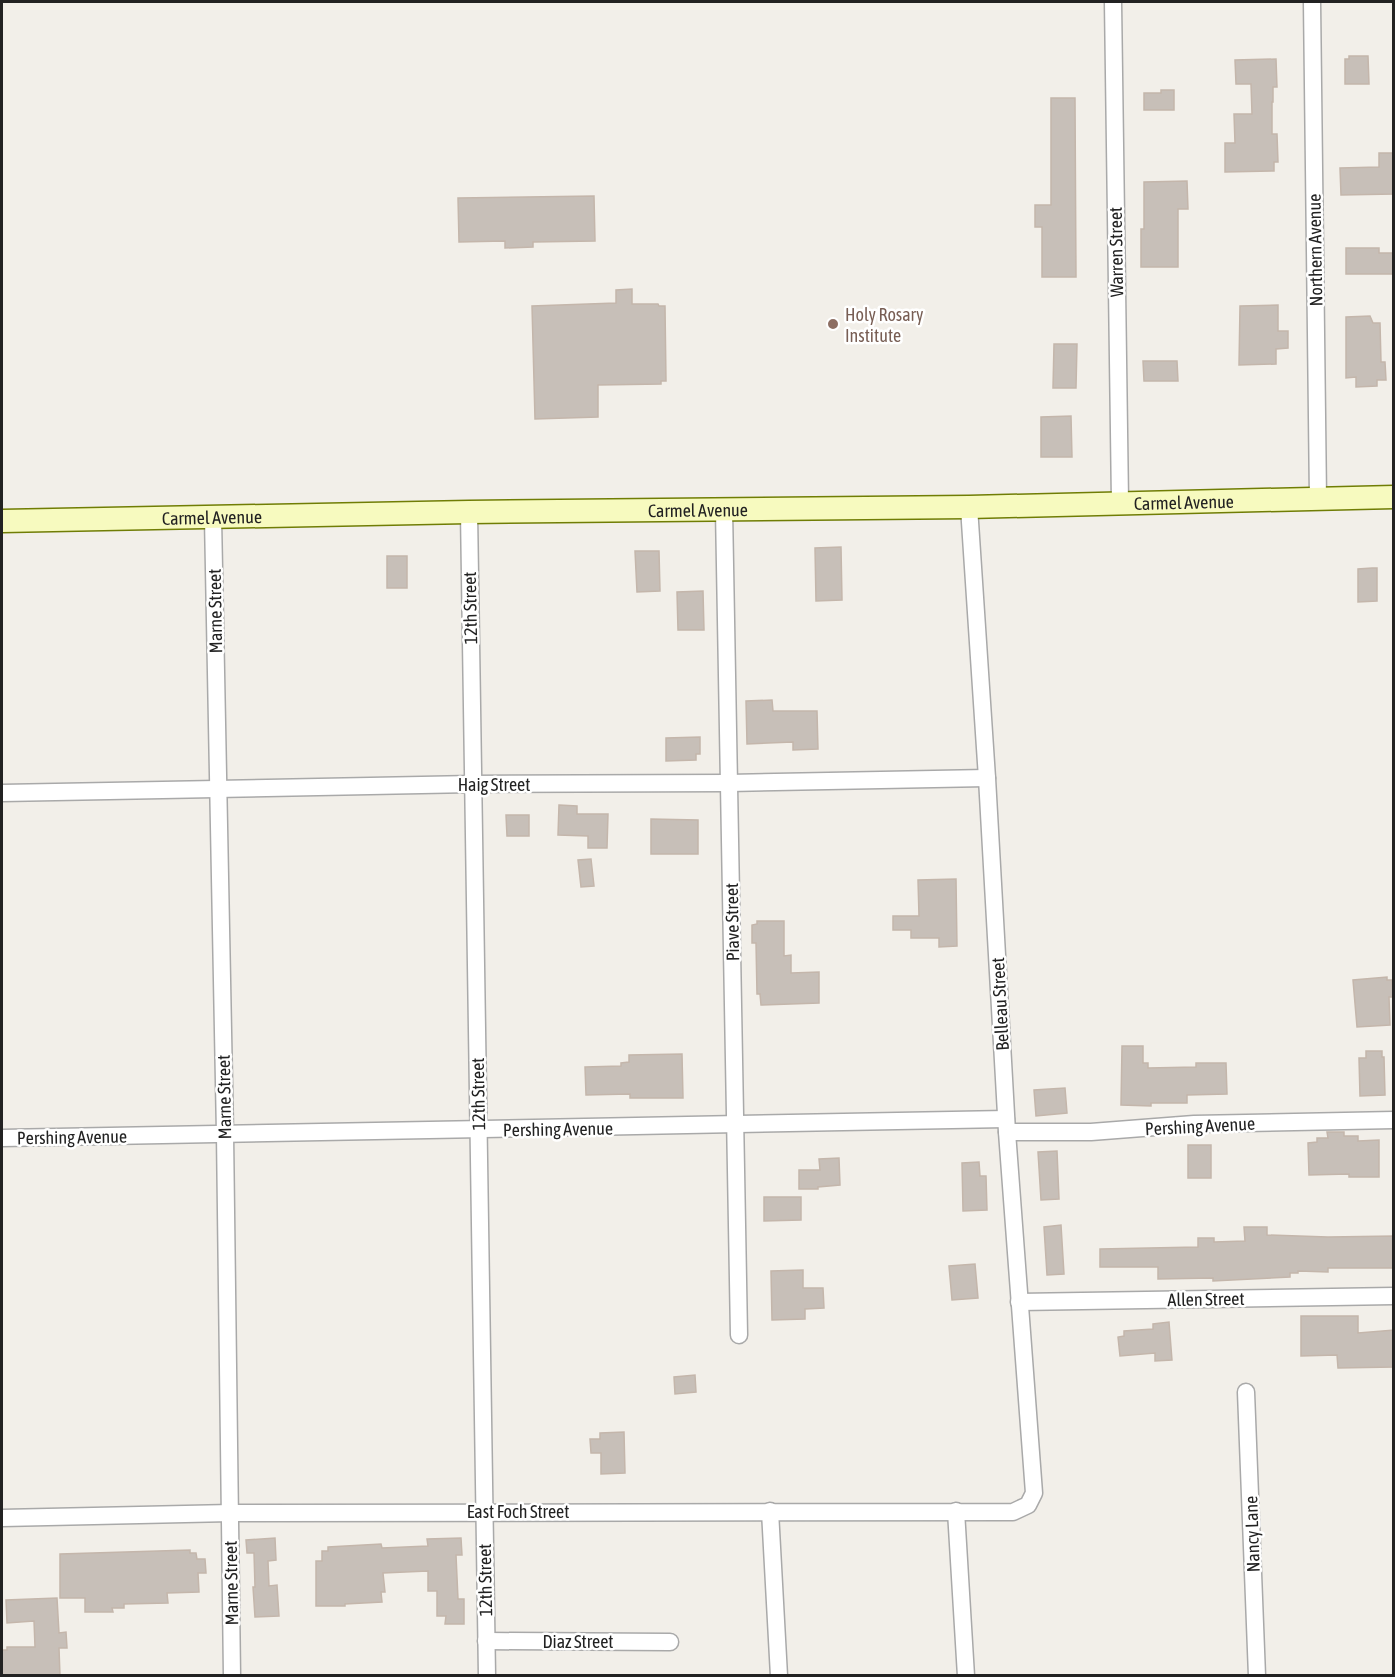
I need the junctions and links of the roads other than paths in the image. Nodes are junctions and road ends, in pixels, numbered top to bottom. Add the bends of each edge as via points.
1 (1113, 2) edge
2 (1312, 2) edge
3 (1394, 497) edge
4 (1318, 499) junction
5 (1120, 502) junction
6 (969, 507) junction
7 (724, 510) junction
8 (469, 512) junction
9 (213, 518) junction
10 (2, 521) edge
11 (987, 778) junction
12 (729, 783) junction
13 (473, 784) junction
14 (218, 788) junction
15 (2, 793) edge
16 (1394, 1120) edge
17 (736, 1125) junction
18 (1007, 1125) junction
19 (479, 1130) junction
20 (225, 1134) junction
21 (2, 1138) edge
22 (1394, 1296) edge
23 (1019, 1302) junction
24 (740, 1335) dead end
25 (1246, 1392) dead end
26 (1031, 1501) joint
27 (485, 1511) junction
28 (770, 1511) junction
29 (956, 1511) junction
30 (231, 1513) junction
31 (2, 1518) edge
32 (486, 1641) junction
33 (670, 1642) dead end
34 (232, 1676) edge
35 (487, 1676) edge
36 (779, 1676) edge
37 (966, 1676) edge
38 (1257, 1676) edge

1 - 5 street, Warren Street
2 - 4 street, Northern Avenue
3 - 4 main road, Carmel Avenue
4 - 5 main road, Carmel Avenue
5 - 6 main road, Carmel Avenue
6 - 7 main road, Carmel Avenue
6 - 11 street, Belleau Street
7 - 8 main road, Carmel Avenue
7 - 12 street, Piave Street
8 - 9 main road, Carmel Avenue
8 - 13 street, 12th Street
9 - 10 main road, Carmel Avenue
9 - 14 street, Marne Street
11 - 12 street, Haig Street
11 - 18 street, Belleau Street
12 - 13 street, Haig Street
12 - 17 street, Piave Street
13 - 14 street, Haig Street
13 - 19 street, 12th Street
14 - 15 street, Haig Street
14 - 20 street, Marne Street
16 - 18 street, Pershing Avenue via 1194,1124 1091,1132
17 - 18 street, Pershing Avenue
17 - 19 street, Pershing Avenue
17 - 24 street, Piave Street
18 - 23 street, Belleau Street
19 - 20 street, Pershing Avenue
19 - 27 street, 12th Street
20 - 21 street, Pershing Avenue
20 - 30 street, Marne Street
22 - 23 street, Allen Street
23 - 26 street, Belleau Street via 1034,1493
25 - 38 street, Nancy Lane
26 - 29 street, East Foch Street via 1013,1512
27 - 28 street, East Foch Street
27 - 30 street, East Foch Street
27 - 32 street, 12th Street
28 - 29 street, East Foch Street
28 - 36 street
29 - 37 street
30 - 31 street, East Foch Street
30 - 34 street, Marne Street
32 - 33 street, Diaz Street
32 - 35 street, 12th Street

